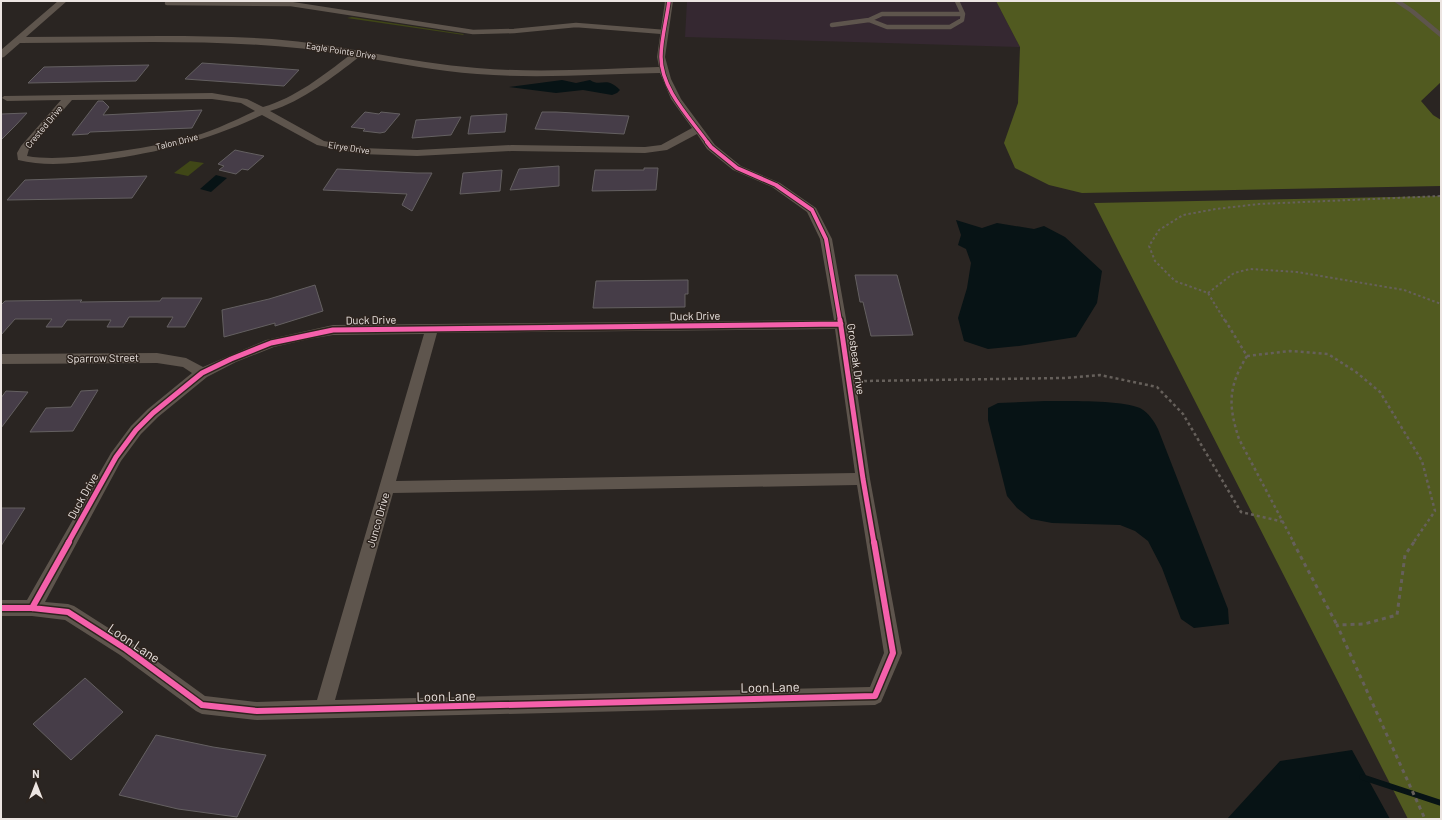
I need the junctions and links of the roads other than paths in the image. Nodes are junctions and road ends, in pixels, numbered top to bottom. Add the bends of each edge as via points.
1 (63, 1) edge
2 (669, 1) edge
3 (957, 1) edge
4 (1397, 1) edge
5 (241, 2) edge
6 (280, 2) edge
7 (167, 3) dead end
8 (963, 14) junction
9 (869, 20) junction
10 (832, 25) dead end
11 (664, 32) junction
12 (1441, 35) edge
13 (18, 40) junction
14 (353, 53) junction
15 (1, 55) edge
16 (662, 70) junction
17 (69, 97) junction
18 (6, 98) dead end
19 (262, 111) junction
20 (699, 129) junction
21 (22, 158) joint
22 (841, 324) junction
23 (432, 329) junction
24 (1, 359) edge
25 (202, 373) junction
26 (863, 480) junction
27 (387, 487) junction
28 (1, 608) edge
29 (32, 608) junction
30 (893, 653) joint
31 (323, 710) junction

1 - 13 street
2 - 11 street
3 - 8 lane
4 - 12 lane
5 - 6 lane
5 - 7 lane
6 - 11 lane via 473,32 576,25
8 - 9 lane via 882,14
8 - 9 lane via 962,20 950,27 887,27
9 - 10 lane
11 - 16 street
13 - 14 street, Eagle Pointe Drive via 233,40 273,42
13 - 15 street
14 - 16 street, Eagle Pointe Drive via 476,71 519,73
14 - 19 street, Talon Drive via 331,74 281,105
16 - 20 street, Grosbeak Drive via 676,99
17 - 18 street, Eirye Drive
17 - 19 street, Eirye Drive via 212,96 244,101
17 - 21 street, Crested Drive via 25,148
19 - 20 street, Eirye Drive via 321,143 361,151 382,152 417,153 512,148 645,150 663,148
19 - 21 street, Talon Drive via 188,141 137,152 70,160 38,161
20 - 22 street, Grosbeak Drive via 711,147 737,168 776,185 812,210 826,239
22 - 23 street, Duck Drive
22 - 26 street, Grosbeak Drive
23 - 25 street, Duck Drive via 334,330 309,334 271,343
23 - 27 street, Junco Drive
24 - 25 street, Sparrow Street via 157,358 186,364
25 - 29 street, Duck Drive via 153,413 125,444
26 - 27 street
26 - 30 street, Grosbeak Drive
27 - 31 street, Junco Drive
28 - 29 street, Loon Lane
29 - 31 street, Loon Lane via 68,612 126,649 202,705 257,711
30 - 31 street, Loon Lane via 875,696

